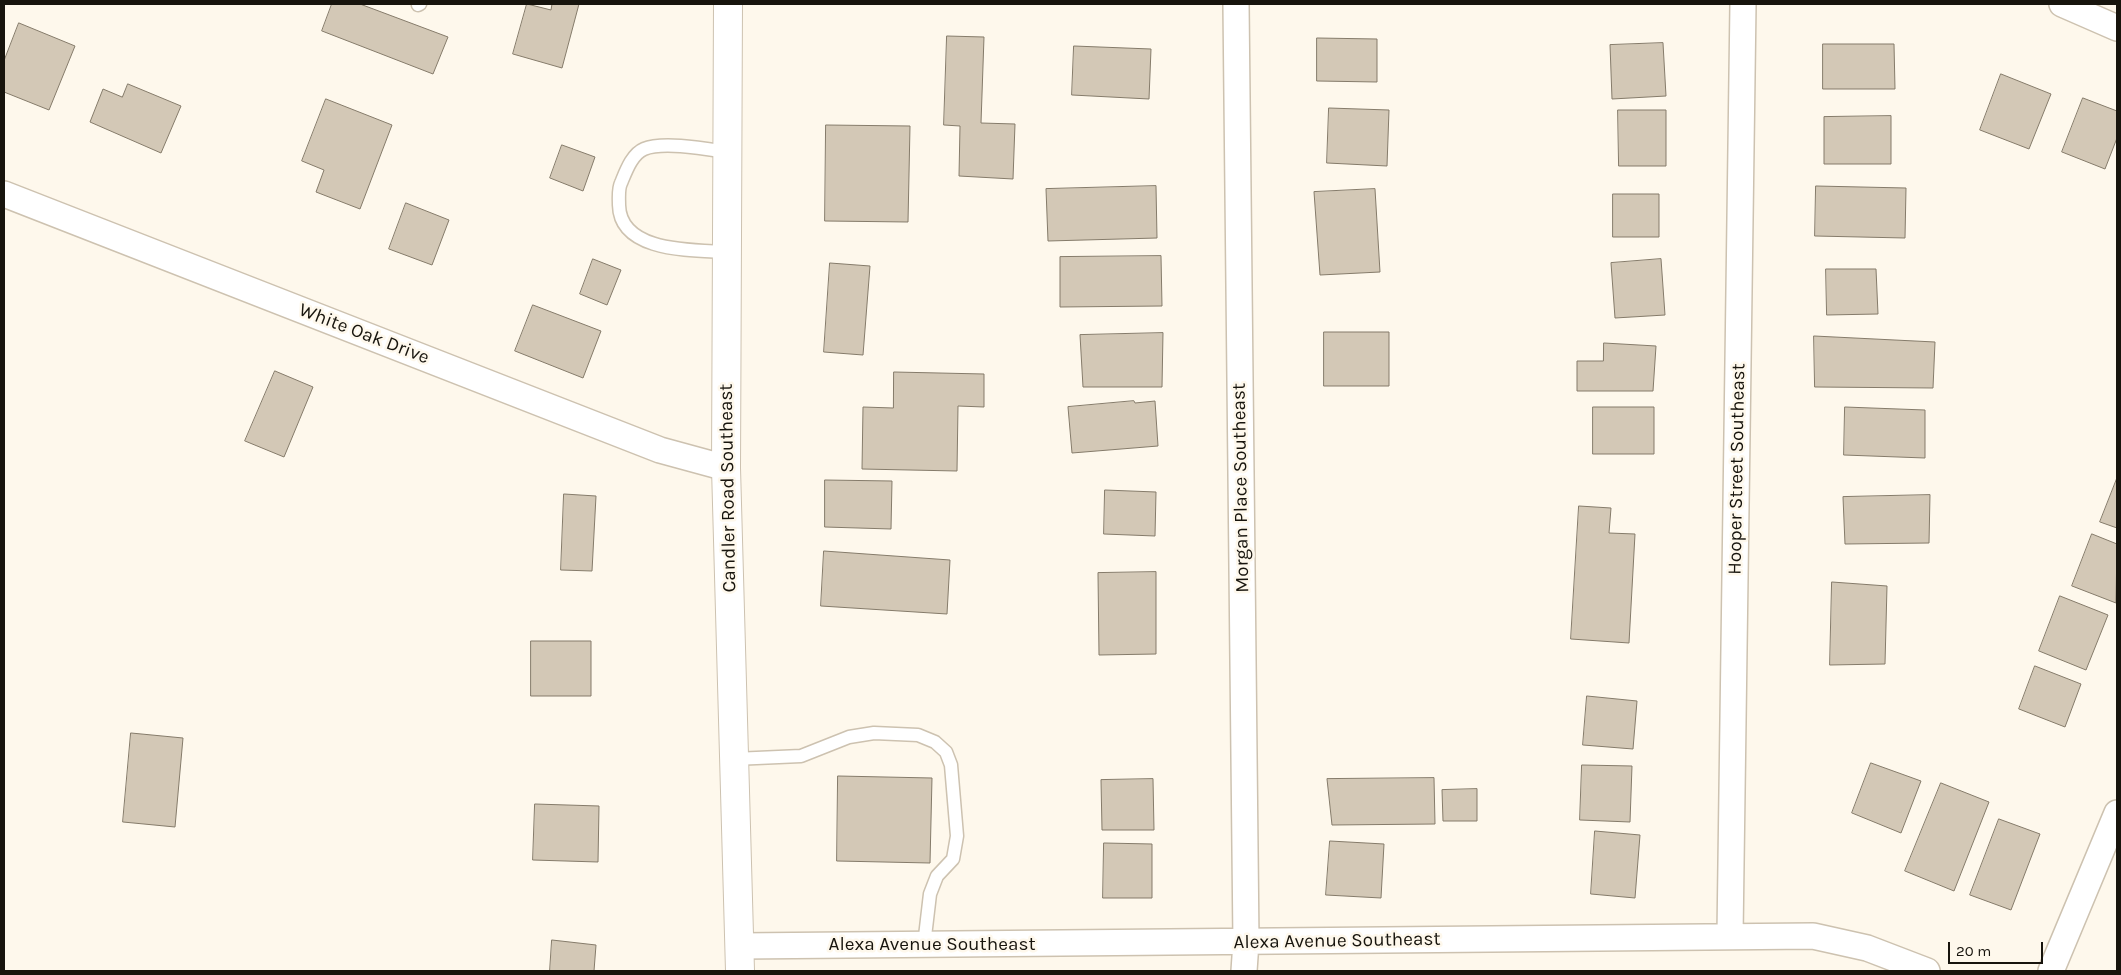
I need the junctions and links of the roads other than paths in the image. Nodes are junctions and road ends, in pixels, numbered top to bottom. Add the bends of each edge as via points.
1 (728, 4) edge
2 (1236, 4) edge
3 (1743, 4) edge
4 (2062, 4) edge
5 (2117, 28) edge
6 (727, 152) junction
7 (4, 194) edge
8 (726, 252) junction
9 (726, 468) junction
10 (734, 759) junction
11 (2117, 813) edge
12 (1730, 935) junction
13 (1246, 942) junction
14 (924, 945) junction
15 (740, 959) edge
16 (1244, 971) edge
17 (1927, 971) edge
18 (2051, 971) edge

1 - 6 main road, Candler Road Southeast
2 - 13 street, Morgan Place Southeast
3 - 12 street, Hooper Street Southeast
4 - 5 street
6 - 8 main road, Candler Road Southeast
6 - 8 lane via 670,146 644,149 631,162 619,186 620,212 628,228 644,242 670,249
7 - 9 street, White Oak Drive via 660,450
8 - 9 main road, Candler Road Southeast
9 - 10 main road, Candler Road Southeast
10 - 14 lane via 801,756 849,737 874,733 918,735 935,742 946,752 951,764 957,836 953,859 937,876 930,894
10 - 15 main road, Candler Road Southeast
11 - 18 street
12 - 13 street, Alexa Avenue Southeast
12 - 17 street, Alexa Avenue Southeast via 1813,936 1867,948
13 - 14 street, Alexa Avenue Southeast
13 - 16 street, Morgan Place Southeast
14 - 15 street, Alexa Avenue Southeast

